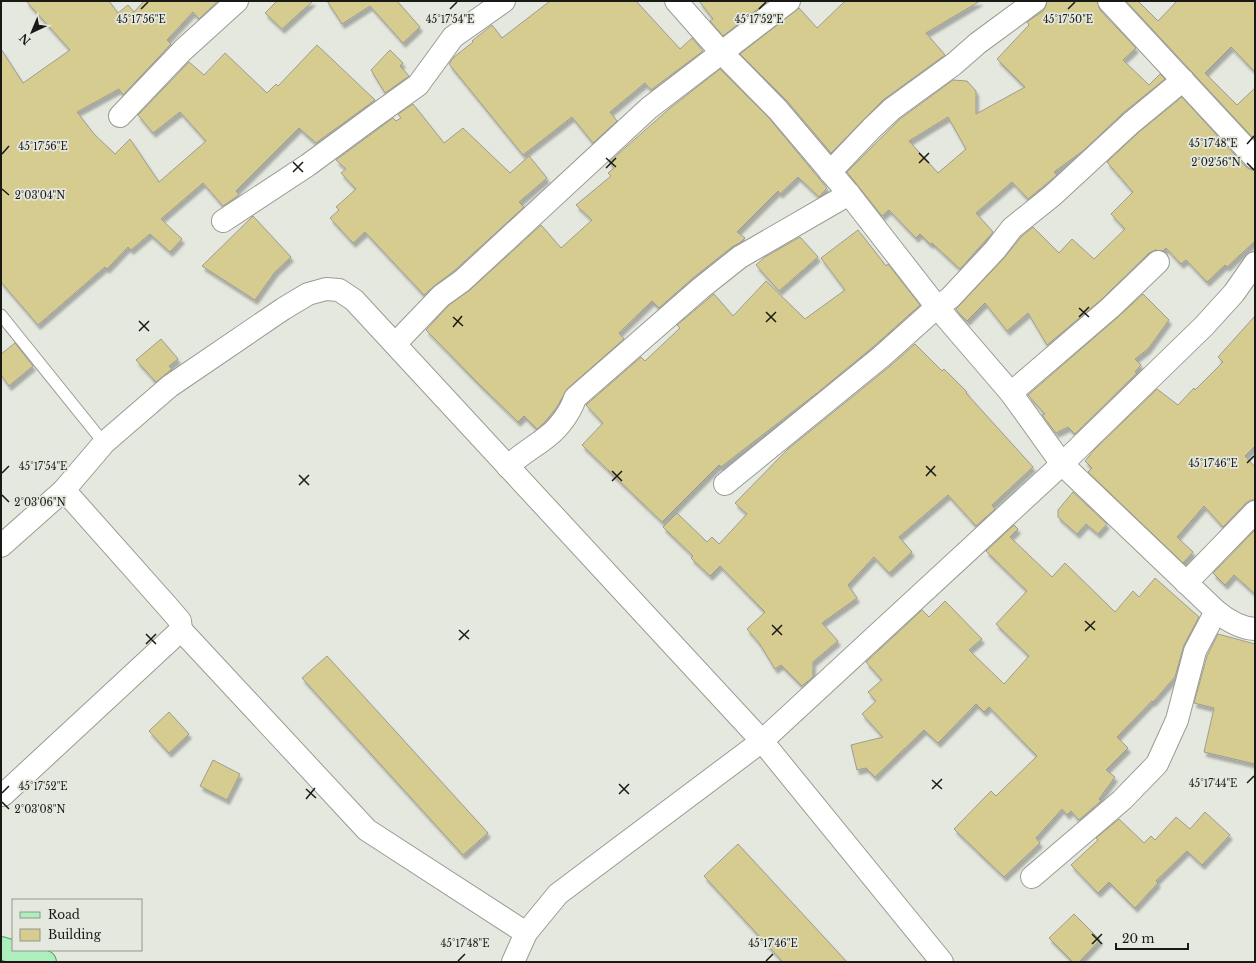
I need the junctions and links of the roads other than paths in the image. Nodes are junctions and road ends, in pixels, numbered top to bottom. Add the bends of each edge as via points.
1 (237, 1) edge
2 (504, 1) edge
3 (676, 1) edge
4 (789, 1) edge
5 (1035, 1) edge
6 (1109, 1) edge
7 (722, 53) junction
8 (1183, 80) junction
9 (120, 116) dead end
10 (1255, 158) edge
11 (830, 172) junction
12 (850, 194) junction
13 (223, 221) dead end
14 (1158, 262) dead end
15 (1255, 263) edge
16 (937, 307) junction
17 (1, 315) edge
18 (395, 344) junction
19 (1011, 393) junction
20 (104, 443) junction
21 (1062, 464) junction
22 (508, 467) junction
23 (725, 484) dead end
24 (64, 490) junction
25 (1255, 512) edge
26 (1, 546) edge
27 (1186, 582) junction
28 (1216, 611) junction
29 (1255, 629) edge
30 (181, 630) junction
31 (762, 742) junction
32 (1, 795) edge
33 (1032, 877) dead end
34 (526, 934) junction
35 (3, 953) edge
36 (45, 962) edge
37 (513, 962) edge
38 (942, 962) edge

1 - 9 street via 183,50
2 - 13 street via 453,37 418,85 308,165
3 - 7 street
4 - 7 street
5 - 11 street via 892,110
6 - 8 street
7 - 11 street via 778,110
7 - 18 street via 649,108 462,281 441,296
8 - 10 street
8 - 16 street via 1131,123 1057,192 1012,228 950,298
11 - 12 street
12 - 16 street
12 - 22 street via 740,257 701,288 575,398 572,409 549,436
14 - 19 street via 1110,308
15 - 21 street via 1234,293 1204,326
16 - 19 street
16 - 23 street via 881,357
17 - 20 lane
18 - 20 street via 354,300 339,290 326,289 308,294 170,386
18 - 22 street
19 - 21 street
20 - 24 street
21 - 27 street
21 - 31 street
22 - 31 street
24 - 26 street
24 - 30 street via 168,606 180,621
25 - 27 street
27 - 28 street
28 - 29 street via 1230,621
28 - 33 street via 1195,651 1177,720 1157,764 1122,800
30 - 32 street
30 - 34 street via 367,830
31 - 34 street via 558,894
31 - 38 street
34 - 37 street
35 - 36 main road

